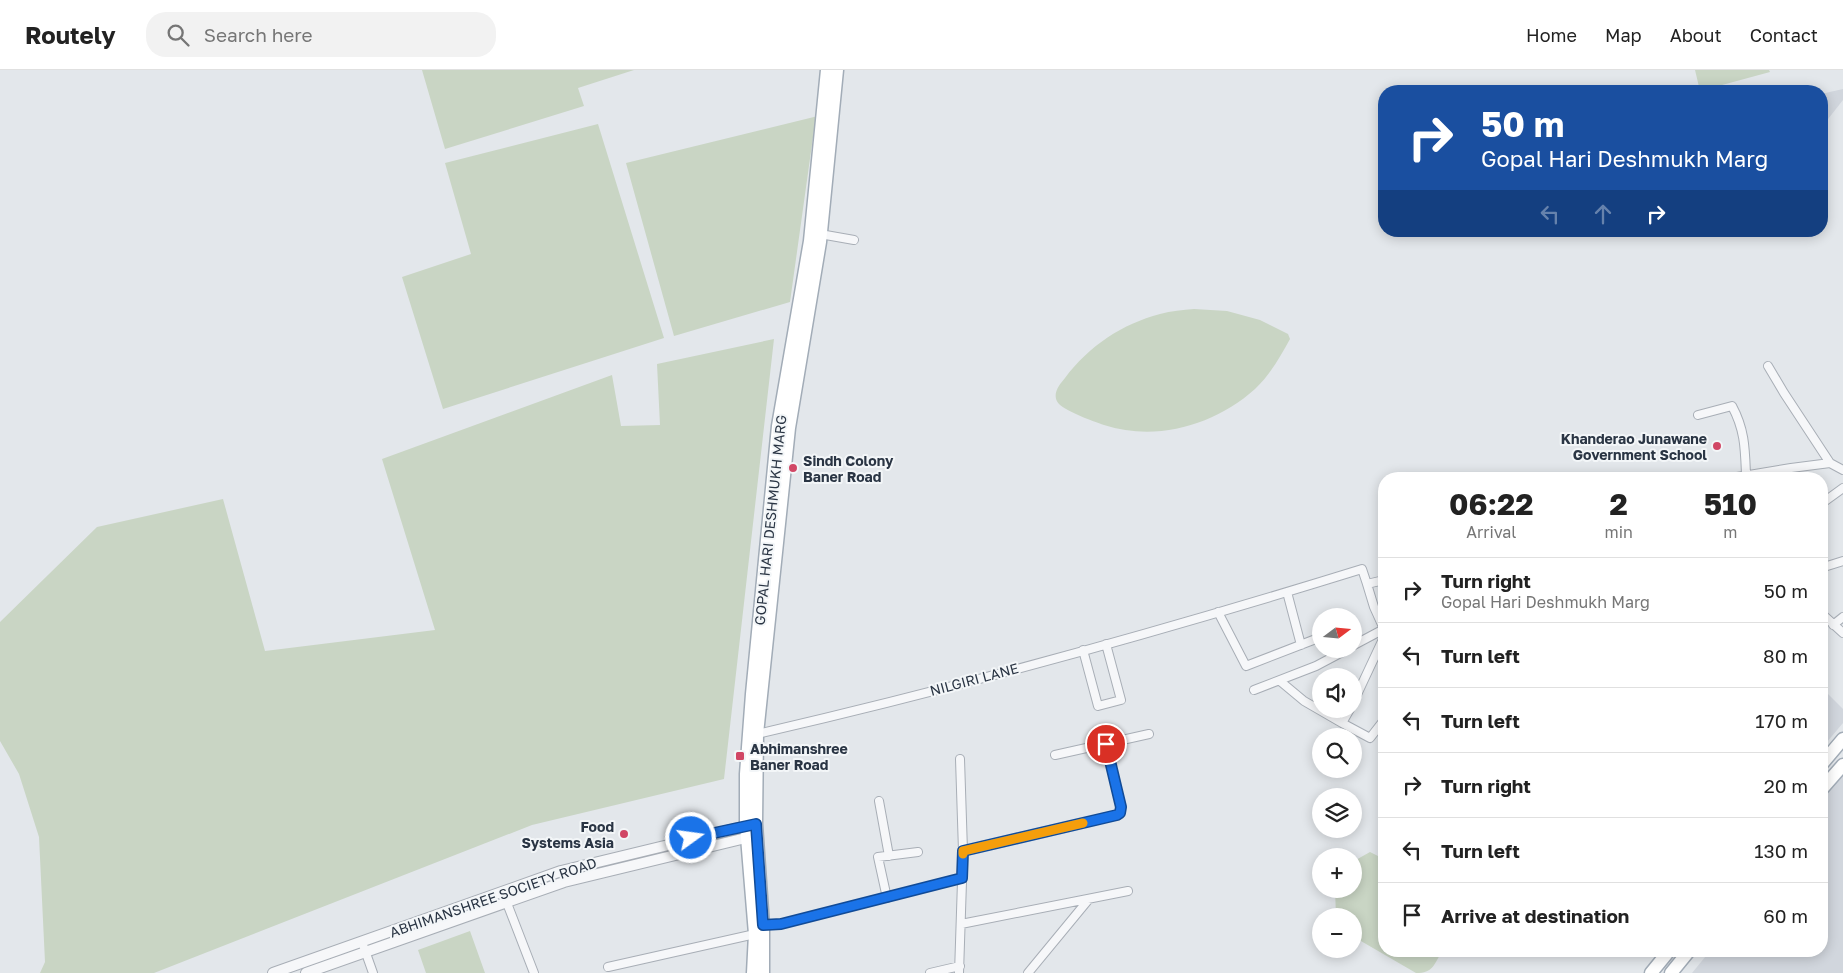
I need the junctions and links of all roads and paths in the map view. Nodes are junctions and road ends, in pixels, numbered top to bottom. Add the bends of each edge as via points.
1 (827, 70) edge
2 (837, 70) edge
3 (820, 234) junction
4 (854, 240) dead end
5 (1768, 366) dead end
6 (1698, 415) dead end
7 (782, 447) junction
8 (1830, 463) junction
9 (1843, 470) edge
10 (1746, 472) edge
11 (1767, 472) edge
12 (1843, 488) edge
13 (1828, 499) edge
14 (1843, 561) edge
15 (1828, 566) edge
16 (1378, 581) edge
17 (1367, 584) junction
18 (1287, 592) junction
19 (1218, 612) junction
20 (1378, 616) edge
21 (1843, 617) edge
22 (1828, 620) edge
23 (1833, 625) junction
24 (1378, 632) edge
25 (1843, 633) edge
26 (1312, 641) edge
27 (1362, 641) edge
28 (1106, 644) junction
29 (1301, 645) junction
30 (1083, 650) junction
31 (1378, 650) edge
32 (1331, 658) edge
33 (1280, 681) junction
34 (1362, 684) edge
35 (1254, 690) dead end
36 (1345, 718) edge
37 (1342, 723) junction
38 (1378, 728) edge
39 (758, 734) junction
40 (1149, 734) dead end
41 (1843, 739) edge
42 (1106, 744) junction
43 (1055, 755) dead end
44 (1828, 757) edge
45 (960, 760) dead end
46 (1843, 765) edge
47 (1828, 782) edge
48 (879, 801) dead end
49 (752, 830) junction
50 (963, 851) junction
51 (918, 852) dead end
52 (890, 856) junction
53 (962, 878) junction
54 (1128, 891) dead end
55 (502, 892) junction
56 (887, 898) junction
57 (1089, 899) junction
58 (506, 902) junction
59 (961, 924) junction
60 (759, 929) junction
61 (362, 942) junction
62 (365, 952) junction
63 (1664, 957) edge
64 (1684, 957) edge
65 (608, 967) dead end
66 (959, 969) edge
67 (288, 970) edge
68 (273, 973) edge
69 (306, 973) edge
70 (373, 973) edge
71 (534, 973) edge
72 (753, 973) edge
73 (763, 973) edge
74 (930, 973) edge
75 (1028, 973) edge
76 (1651, 973) edge
77 (1671, 973) edge

1 - 7 main road, GOPAL HARI DESHMUKH MARG via 810,240 781,408
2 - 3 main road, GOPAL HARI DESHMUKH MARG
3 - 4 street
3 - 7 main road, GOPAL HARI DESHMUKH MARG
5 - 8 street
6 - 10 street via 1732,406 1744,439
7 - 39 main road, GOPAL HARI DESHMUKH MARG
7 - 49 main road, GOPAL HARI DESHMUKH MARG via 752,694 746,774
8 - 9 street
8 - 11 street
12 - 13 street
14 - 15 street
16 - 17 street
17 - 18 street, NILGIRI LANE via 1362,569
17 - 20 street
18 - 19 street, NILGIRI LANE
18 - 29 street
19 - 28 street, NILGIRI LANE
19 - 29 street via 1246,666
21 - 23 street
22 - 23 street
23 - 25 street
24 - 27 street
26 - 29 street
28 - 30 street, NILGIRI LANE
28 - 30 street via 1121,700 1098,706
30 - 39 street, NILGIRI LANE
31 - 34 street
32 - 33 street
33 - 35 street
33 - 37 street
36 - 37 street
37 - 38 street via 1370,738
39 - 49 main road, GOPAL HARI DESHMUKH MARG
40 - 42 street
41 - 44 main road
42 - 43 street
42 - 50 street via 1120,813
45 - 50 street
46 - 47 main road
48 - 52 street
49 - 55 street, ABHIMANSHREE SOCIETY ROAD via 561,871
49 - 58 street, ABHIMANSHREE SOCIETY ROAD via 564,882
49 - 60 main road, GOPAL HARI DESHMUKH MARG
50 - 53 street
51 - 52 street
52 - 56 street via 878,857
53 - 56 street
53 - 59 street
54 - 57 street
55 - 58 street
55 - 61 street, ABHIMANSHREE SOCIETY ROAD
56 - 60 street
57 - 59 street
57 - 75 street
58 - 62 street, ABHIMANSHREE SOCIETY ROAD
58 - 71 street
59 - 66 street
60 - 65 street
60 - 72 main road, GOPAL HARI DESHMUKH MARG
60 - 73 main road, GOPAL HARI DESHMUKH MARG
61 - 62 street
61 - 67 street, ABHIMANSHREE SOCIETY ROAD
62 - 69 street, ABHIMANSHREE SOCIETY ROAD
62 - 70 street
63 - 76 main road
64 - 77 main road
66 - 74 street
67 - 68 street, ABHIMANSHREE SOCIETY ROAD

